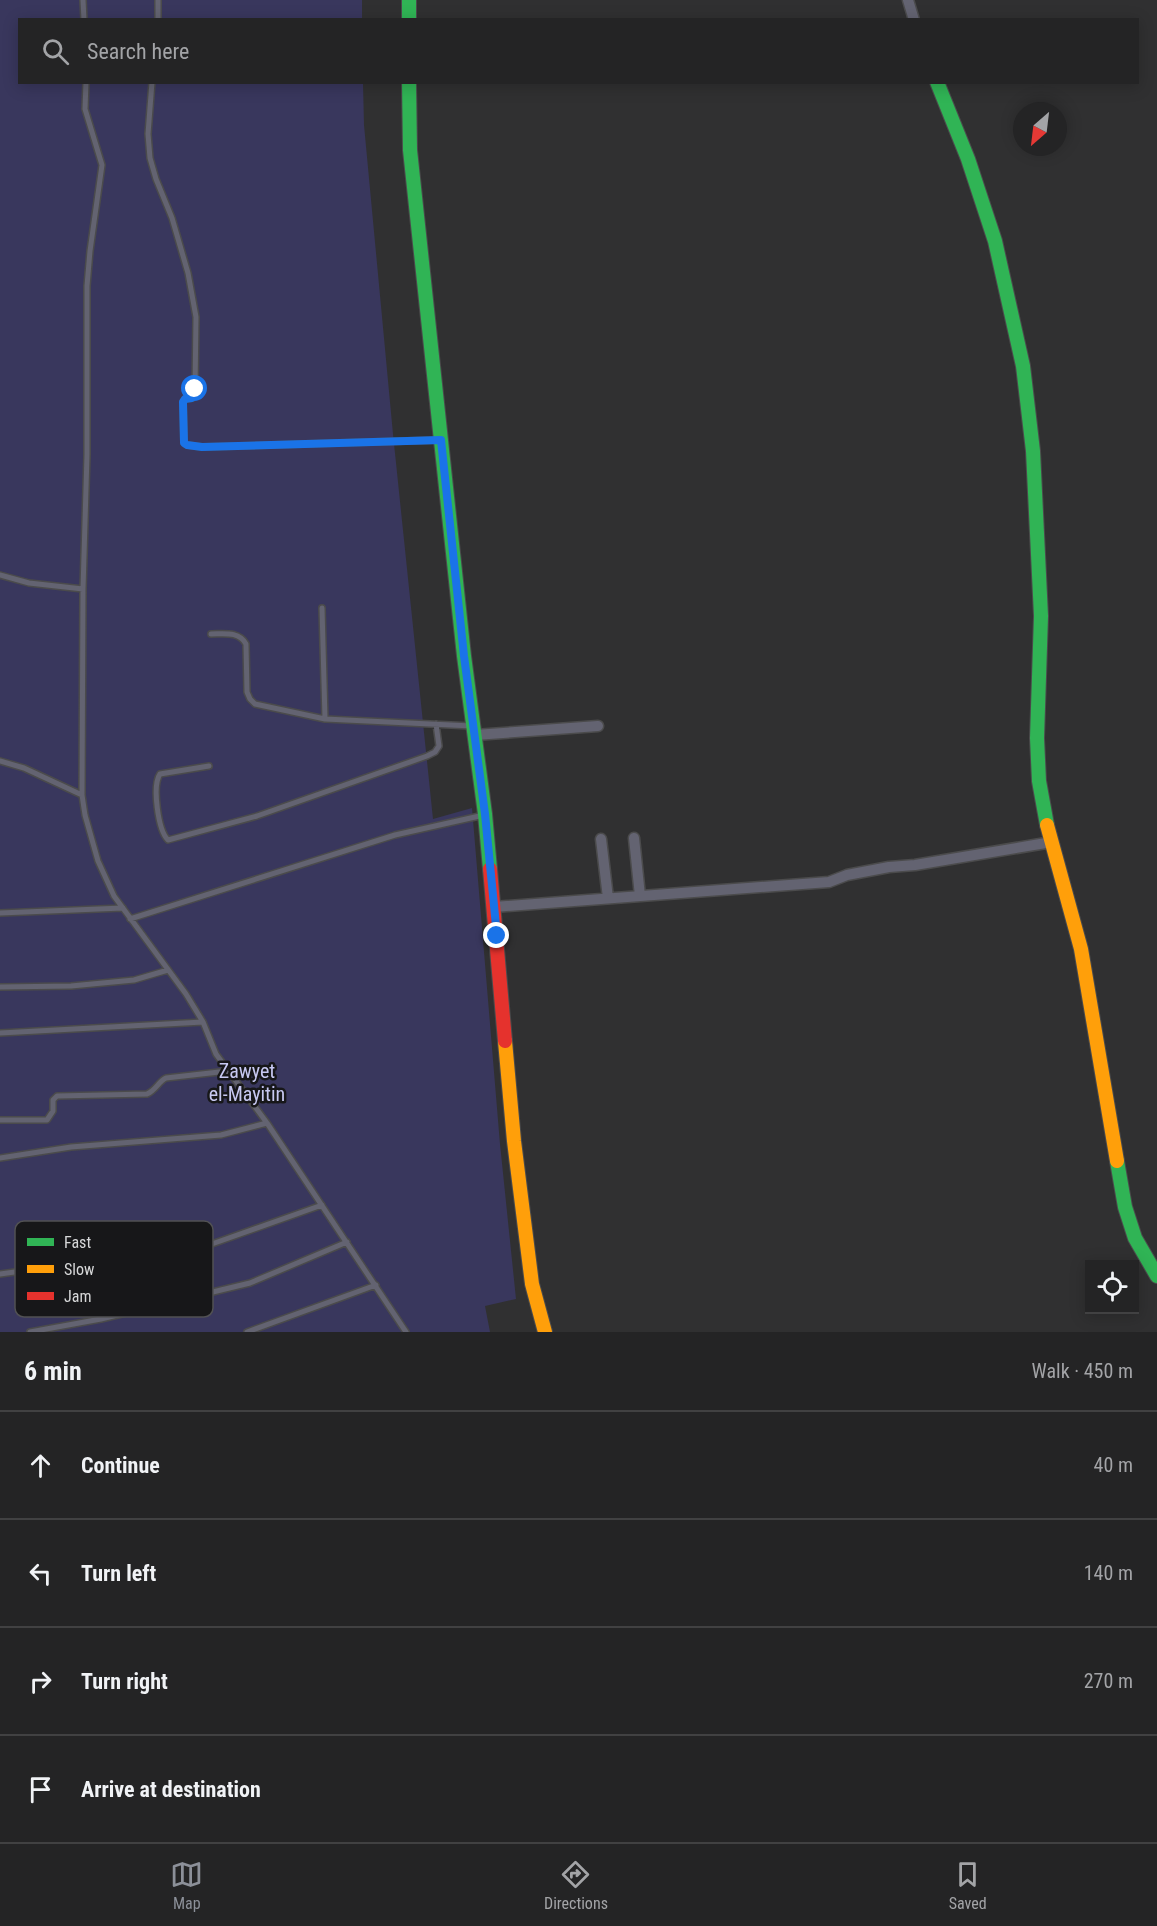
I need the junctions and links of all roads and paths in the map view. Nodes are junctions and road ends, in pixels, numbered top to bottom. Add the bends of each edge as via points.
1 (83, 0) edge
2 (158, 0) edge
3 (409, 0) edge
4 (908, 0) edge
5 (84, 18) edge
6 (158, 18) edge
7 (409, 18) edge
8 (913, 18) edge
9 (86, 84) edge
10 (152, 84) edge
11 (409, 84) edge
12 (938, 84) edge
13 (441, 440) junction
14 (0, 575) edge
15 (83, 589) junction
16 (322, 608) dead end
17 (211, 634) dead end
18 (326, 719) junction
19 (435, 724) junction
20 (598, 726) dead end
21 (474, 730) junction
22 (0, 761) edge
23 (209, 766) dead end
24 (82, 795) junction
25 (485, 814) junction
26 (634, 838) dead end
27 (601, 839) dead end
28 (1052, 842) junction
29 (640, 896) junction
30 (608, 898) junction
31 (494, 907) junction
32 (123, 908) junction
33 (0, 913) edge
34 (129, 919) junction
35 (168, 970) junction
36 (0, 987) edge
37 (203, 1022) junction
38 (0, 1033) edge
39 (228, 1071) junction
40 (0, 1120) edge
41 (267, 1123) junction
42 (0, 1158) edge
43 (322, 1205) junction
44 (347, 1242) junction
45 (213, 1244) edge
46 (15, 1272) edge
47 (0, 1274) edge
48 (1157, 1276) edge
49 (376, 1285) junction
50 (213, 1292) edge
51 (109, 1317) edge
52 (30, 1332) edge
53 (248, 1332) edge
54 (406, 1332) edge
55 (545, 1332) edge

1 - 5 lane
2 - 6 lane
3 - 7 main road
4 - 8 street
9 - 15 lane via 85,109 102,165 87,286
10 - 13 lane via 150,158 188,273 196,317 195,389 192,398 183,402 184,443 202,447
11 - 13 main road via 410,150
12 - 28 main road via 994,240 1023,366 1033,451 1041,616 1038,760 1042,803
13 - 21 main road
14 - 15 lane via 29,583
15 - 24 lane
16 - 18 lane
17 - 18 lane via 243,638 247,692 255,704
18 - 19 lane
19 - 21 lane
19 - 23 lane via 439,746 427,756 257,816 168,840 161,829 156,797 158,777
20 - 21 street
21 - 25 main road
22 - 24 lane
24 - 32 lane via 98,861
25 - 31 main road
25 - 34 lane via 395,836
26 - 29 street
27 - 30 street
28 - 29 street via 889,867 829,882
28 - 48 main road via 1081,949 1125,1207 1134,1238
29 - 30 street
30 - 31 street
31 - 55 main road via 514,1141 532,1284
32 - 33 lane
32 - 34 lane
34 - 35 lane
35 - 36 lane via 134,980
35 - 37 lane
37 - 38 lane
37 - 39 lane
39 - 40 lane via 166,1078 147,1094 57,1096 47,1120
39 - 41 lane
41 - 42 lane via 221,1135 71,1147
41 - 43 lane
43 - 44 lane
43 - 45 lane
44 - 49 lane
44 - 50 lane via 250,1283
46 - 47 lane
49 - 53 lane
49 - 54 lane
51 - 52 lane

